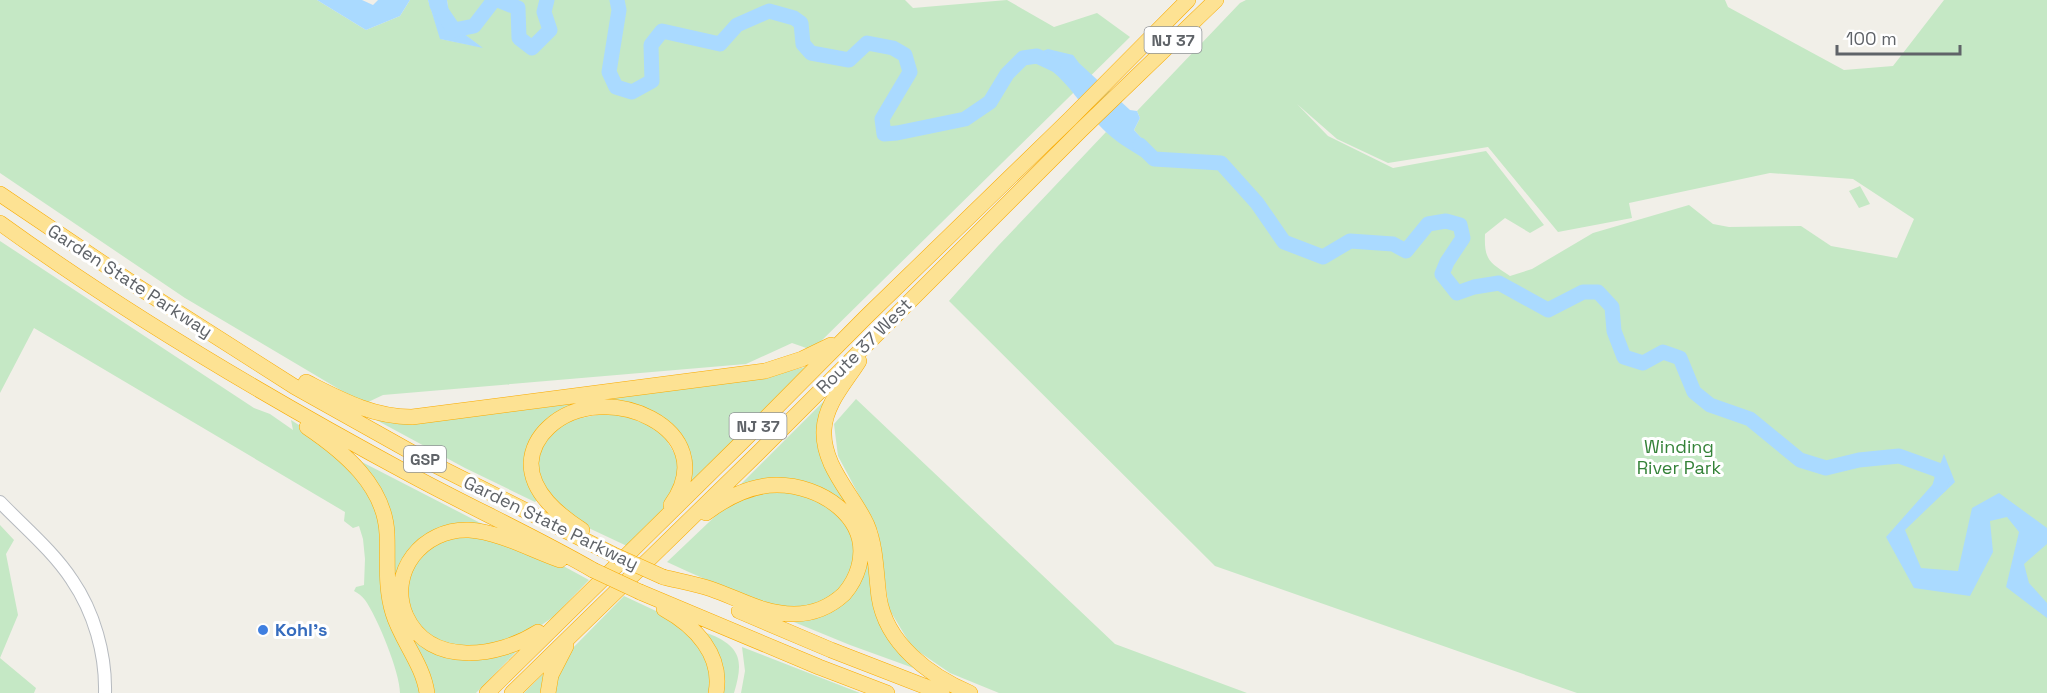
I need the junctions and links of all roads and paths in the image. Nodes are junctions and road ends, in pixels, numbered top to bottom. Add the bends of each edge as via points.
1 (1188, 0) edge
2 (1216, 0) edge
3 (1076, 124) junction
4 (0, 194) edge
5 (0, 223) edge
6 (866, 317) junction
7 (880, 330) junction
8 (243, 353) junction
9 (228, 373) junction
10 (0, 502) edge
11 (683, 526) junction
12 (648, 534) junction
13 (612, 554) junction
14 (593, 570) junction
15 (663, 577) junction
16 (640, 592) junction
17 (566, 615) junction
18 (574, 632) junction
19 (105, 693) edge
20 (427, 693) edge
21 (487, 693) edge
22 (512, 693) edge
23 (548, 693) edge
24 (716, 693) edge
25 (887, 693) edge
26 (942, 693) edge
27 (970, 693) edge

1 - 3 highway, Route 37 West / NJ 37 via 1120,69
2 - 3 highway, Route 37 West / NJ 37 via 1131,81
3 - 6 highway, Route 37 West / NJ 37
3 - 7 highway, Route 37 West / NJ 37
4 - 8 highway, Garden State Parkway / GSP
5 - 9 highway, Garden State Parkway / GSP
6 - 8 highway via 824,350 765,371 412,417 369,411
6 - 12 highway, Route 37 West / NJ 37
7 - 11 highway, Route 37 West / NJ 37
7 - 27 highway via 831,404 824,423 825,447 869,529 880,605 891,630 916,659
8 - 13 highway, Garden State Parkway / GSP via 420,457
9 - 14 highway, Garden State Parkway / GSP
9 - 20 highway via 330,444 374,492 384,513 393,613
10 - 19 street via 73,580 99,639
11 - 15 highway via 747,491 771,486 796,487 825,497 845,512 860,543 860,562 849,587 835,601 815,611 796,614 760,609 711,589
11 - 18 highway, Route 37 West / NJ 37
12 - 13 highway via 681,487 684,461 673,435 657,422 620,408 591,407 563,416 534,447 531,468 536,483 562,516
12 - 17 highway, Route 37 West / NJ 37
13 - 15 highway, Garden State Parkway / GSP, bridge
14 - 16 highway, Garden State Parkway / GSP, bridge
14 - 17 highway via 477,531 461,530 425,542 411,557 403,575 402,600 413,627 430,642 452,651 477,654 506,648
15 - 26 highway, Garden State Parkway / GSP via 767,624
16 - 24 highway via 682,620 703,641 716,668
16 - 25 highway, Garden State Parkway / GSP
17 - 21 highway, Route 37 West / NJ 37
18 - 22 highway, Route 37 West / NJ 37
18 - 23 highway via 553,671

